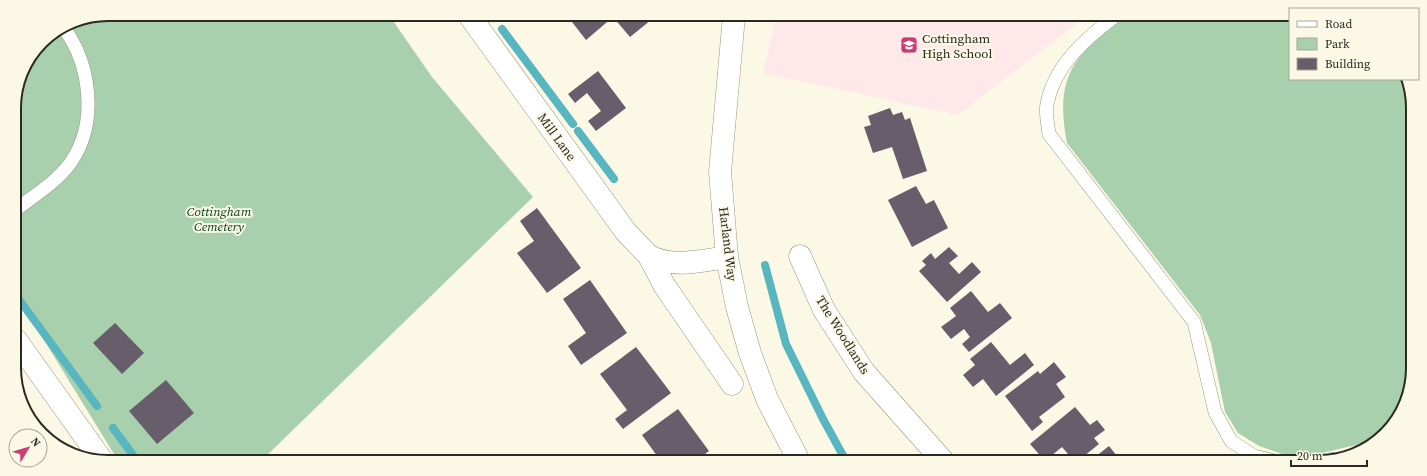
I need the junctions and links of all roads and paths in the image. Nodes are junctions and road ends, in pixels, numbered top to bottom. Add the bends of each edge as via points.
1 (472, 21) edge
2 (734, 21) edge
3 (1109, 21) edge
4 (66, 32) edge
5 (21, 205) edge
6 (648, 256) junction
7 (800, 256) dead end
8 (727, 257) junction
9 (21, 347) edge
10 (732, 384) dead end
11 (98, 454) edge
12 (796, 455) edge
13 (938, 455) edge
14 (1252, 455) edge

1 - 6 street, Mill Lane via 626,232
2 - 8 street, Harland Way via 720,172
3 - 14 lane via 1090,35 1060,70 1046,104 1049,134 1194,322 1215,412 1231,441
4 - 5 lane via 82,62 87,86 88,117 82,141 70,163 55,179
6 - 8 street, Mill Lane via 666,263
6 - 10 street, Mill Lane
7 - 13 street, The Woodlands via 824,310 864,372
8 - 12 street, Harland Way via 750,353 767,399
9 - 11 street

